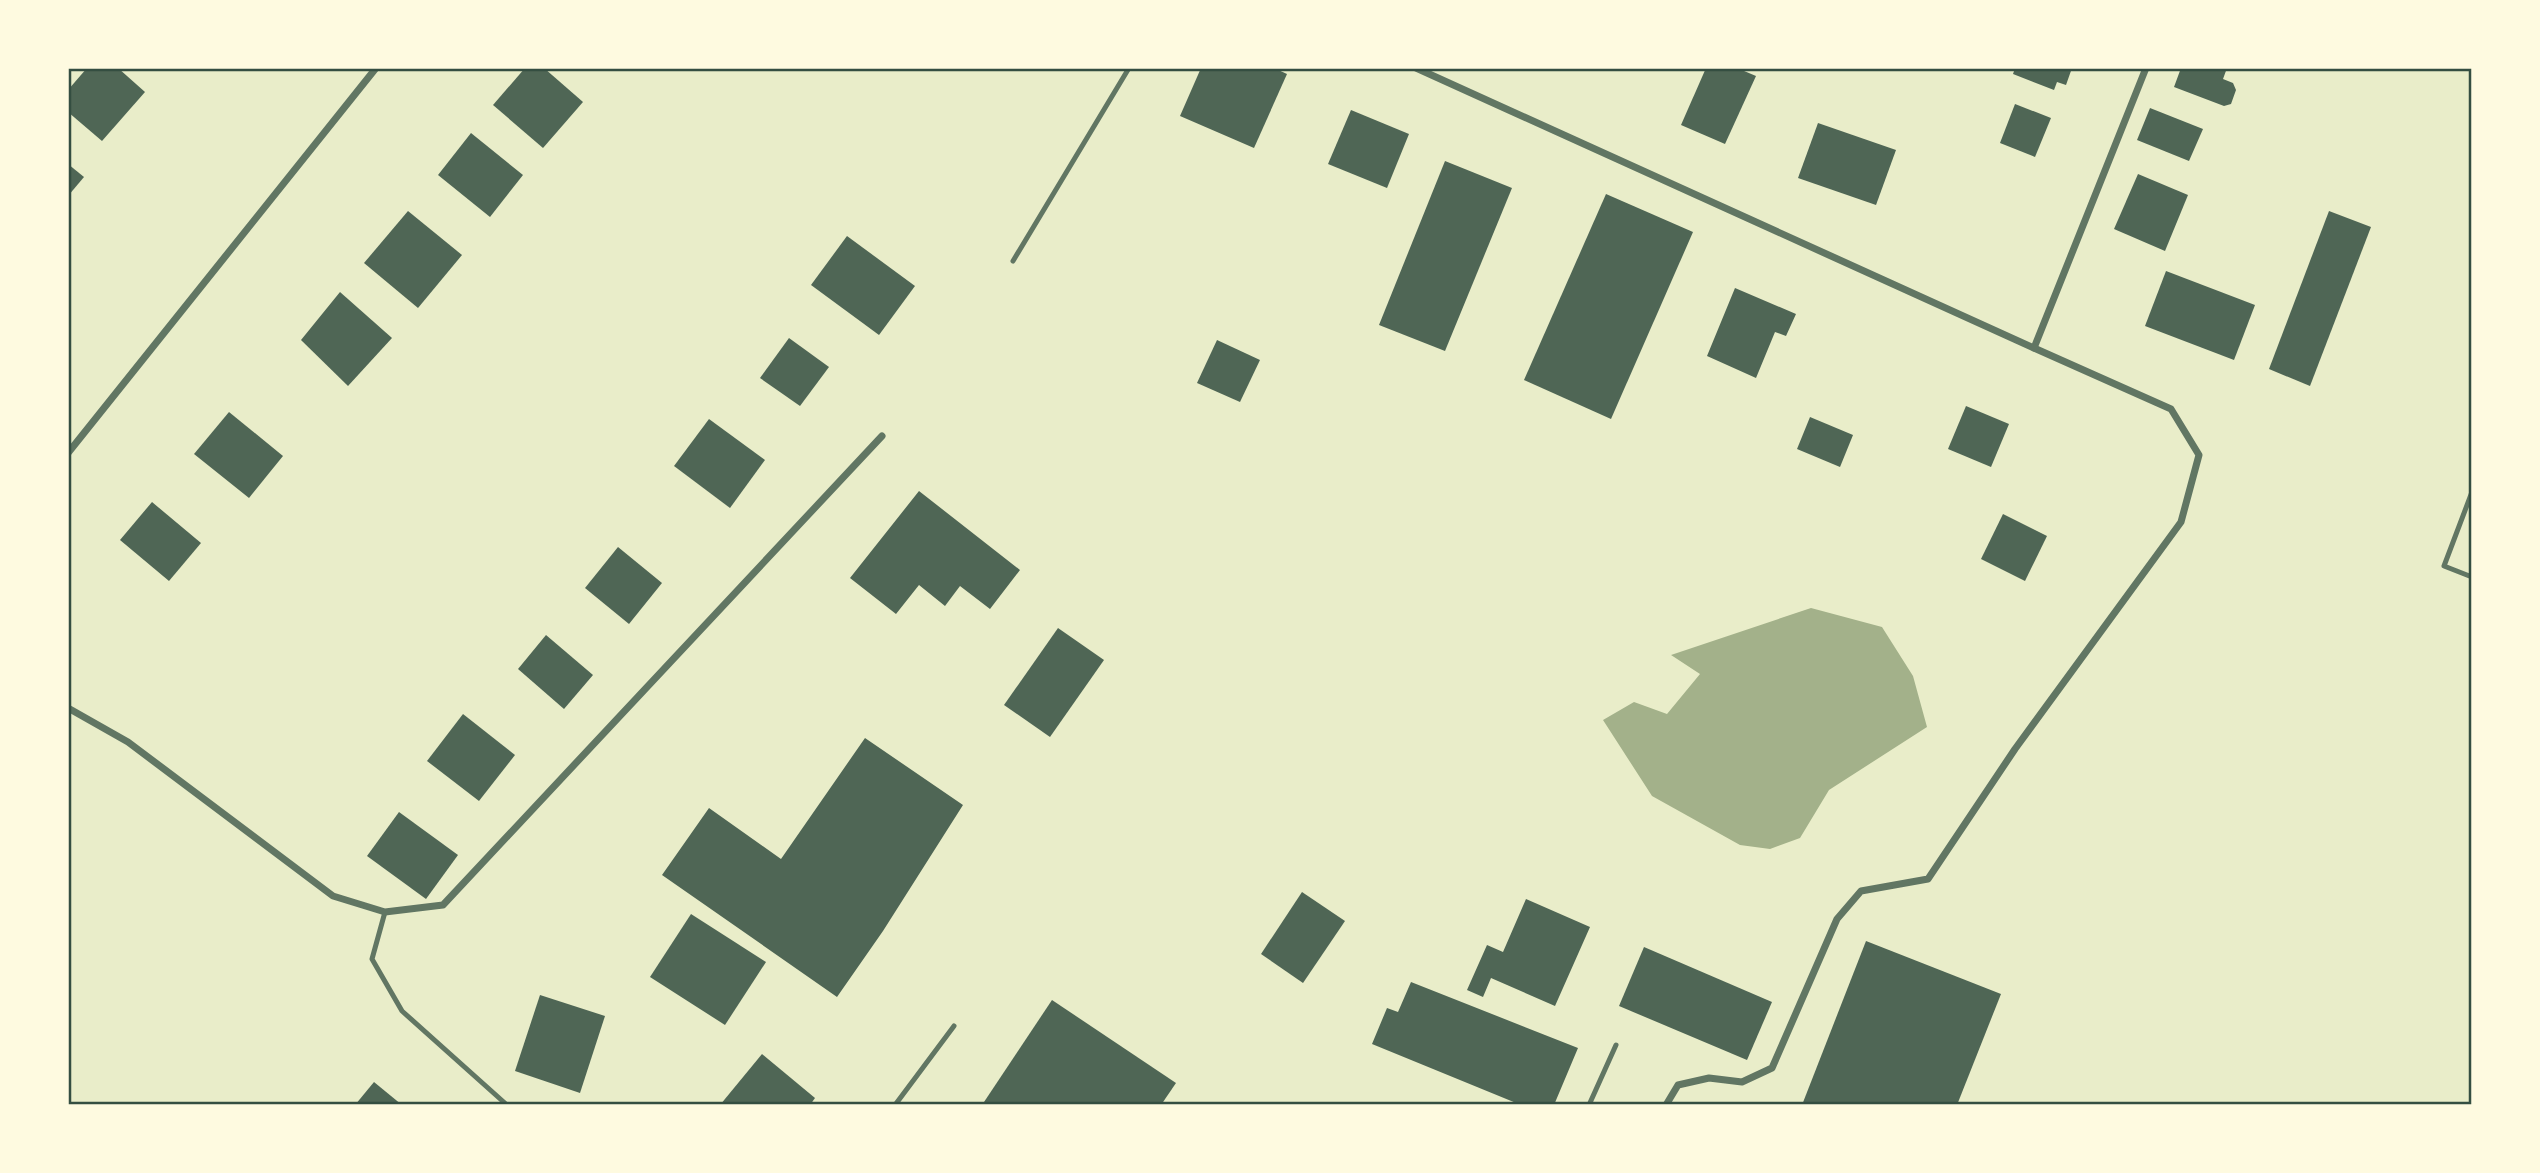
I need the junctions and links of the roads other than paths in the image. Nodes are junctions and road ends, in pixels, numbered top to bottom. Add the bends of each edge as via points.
1 (376, 68) edge
2 (1129, 68) edge
3 (1416, 68) edge
4 (2146, 68) edge
5 (1013, 261) dead end
6 (2034, 348) junction
7 (882, 436) dead end
8 (68, 453) edge
9 (2472, 492) edge
10 (2472, 577) edge
11 (68, 708) edge
12 (385, 912) junction
13 (954, 1026) dead end
14 (1616, 1045) dead end
15 (507, 1105) edge
16 (895, 1105) edge
17 (1589, 1105) edge
18 (1666, 1105) edge

1 - 8 street
2 - 5 lane
3 - 6 street
4 - 6 street
6 - 18 street via 2171,409 2199,455 2181,523 2014,749 1928,878 1861,891 1836,919 1772,1068 1742,1082 1709,1078 1678,1085
7 - 12 street via 443,905
9 - 10 lane via 2444,566
11 - 12 street via 128,742 332,896
12 - 15 lane via 372,959 402,1012
13 - 16 lane
14 - 17 lane

